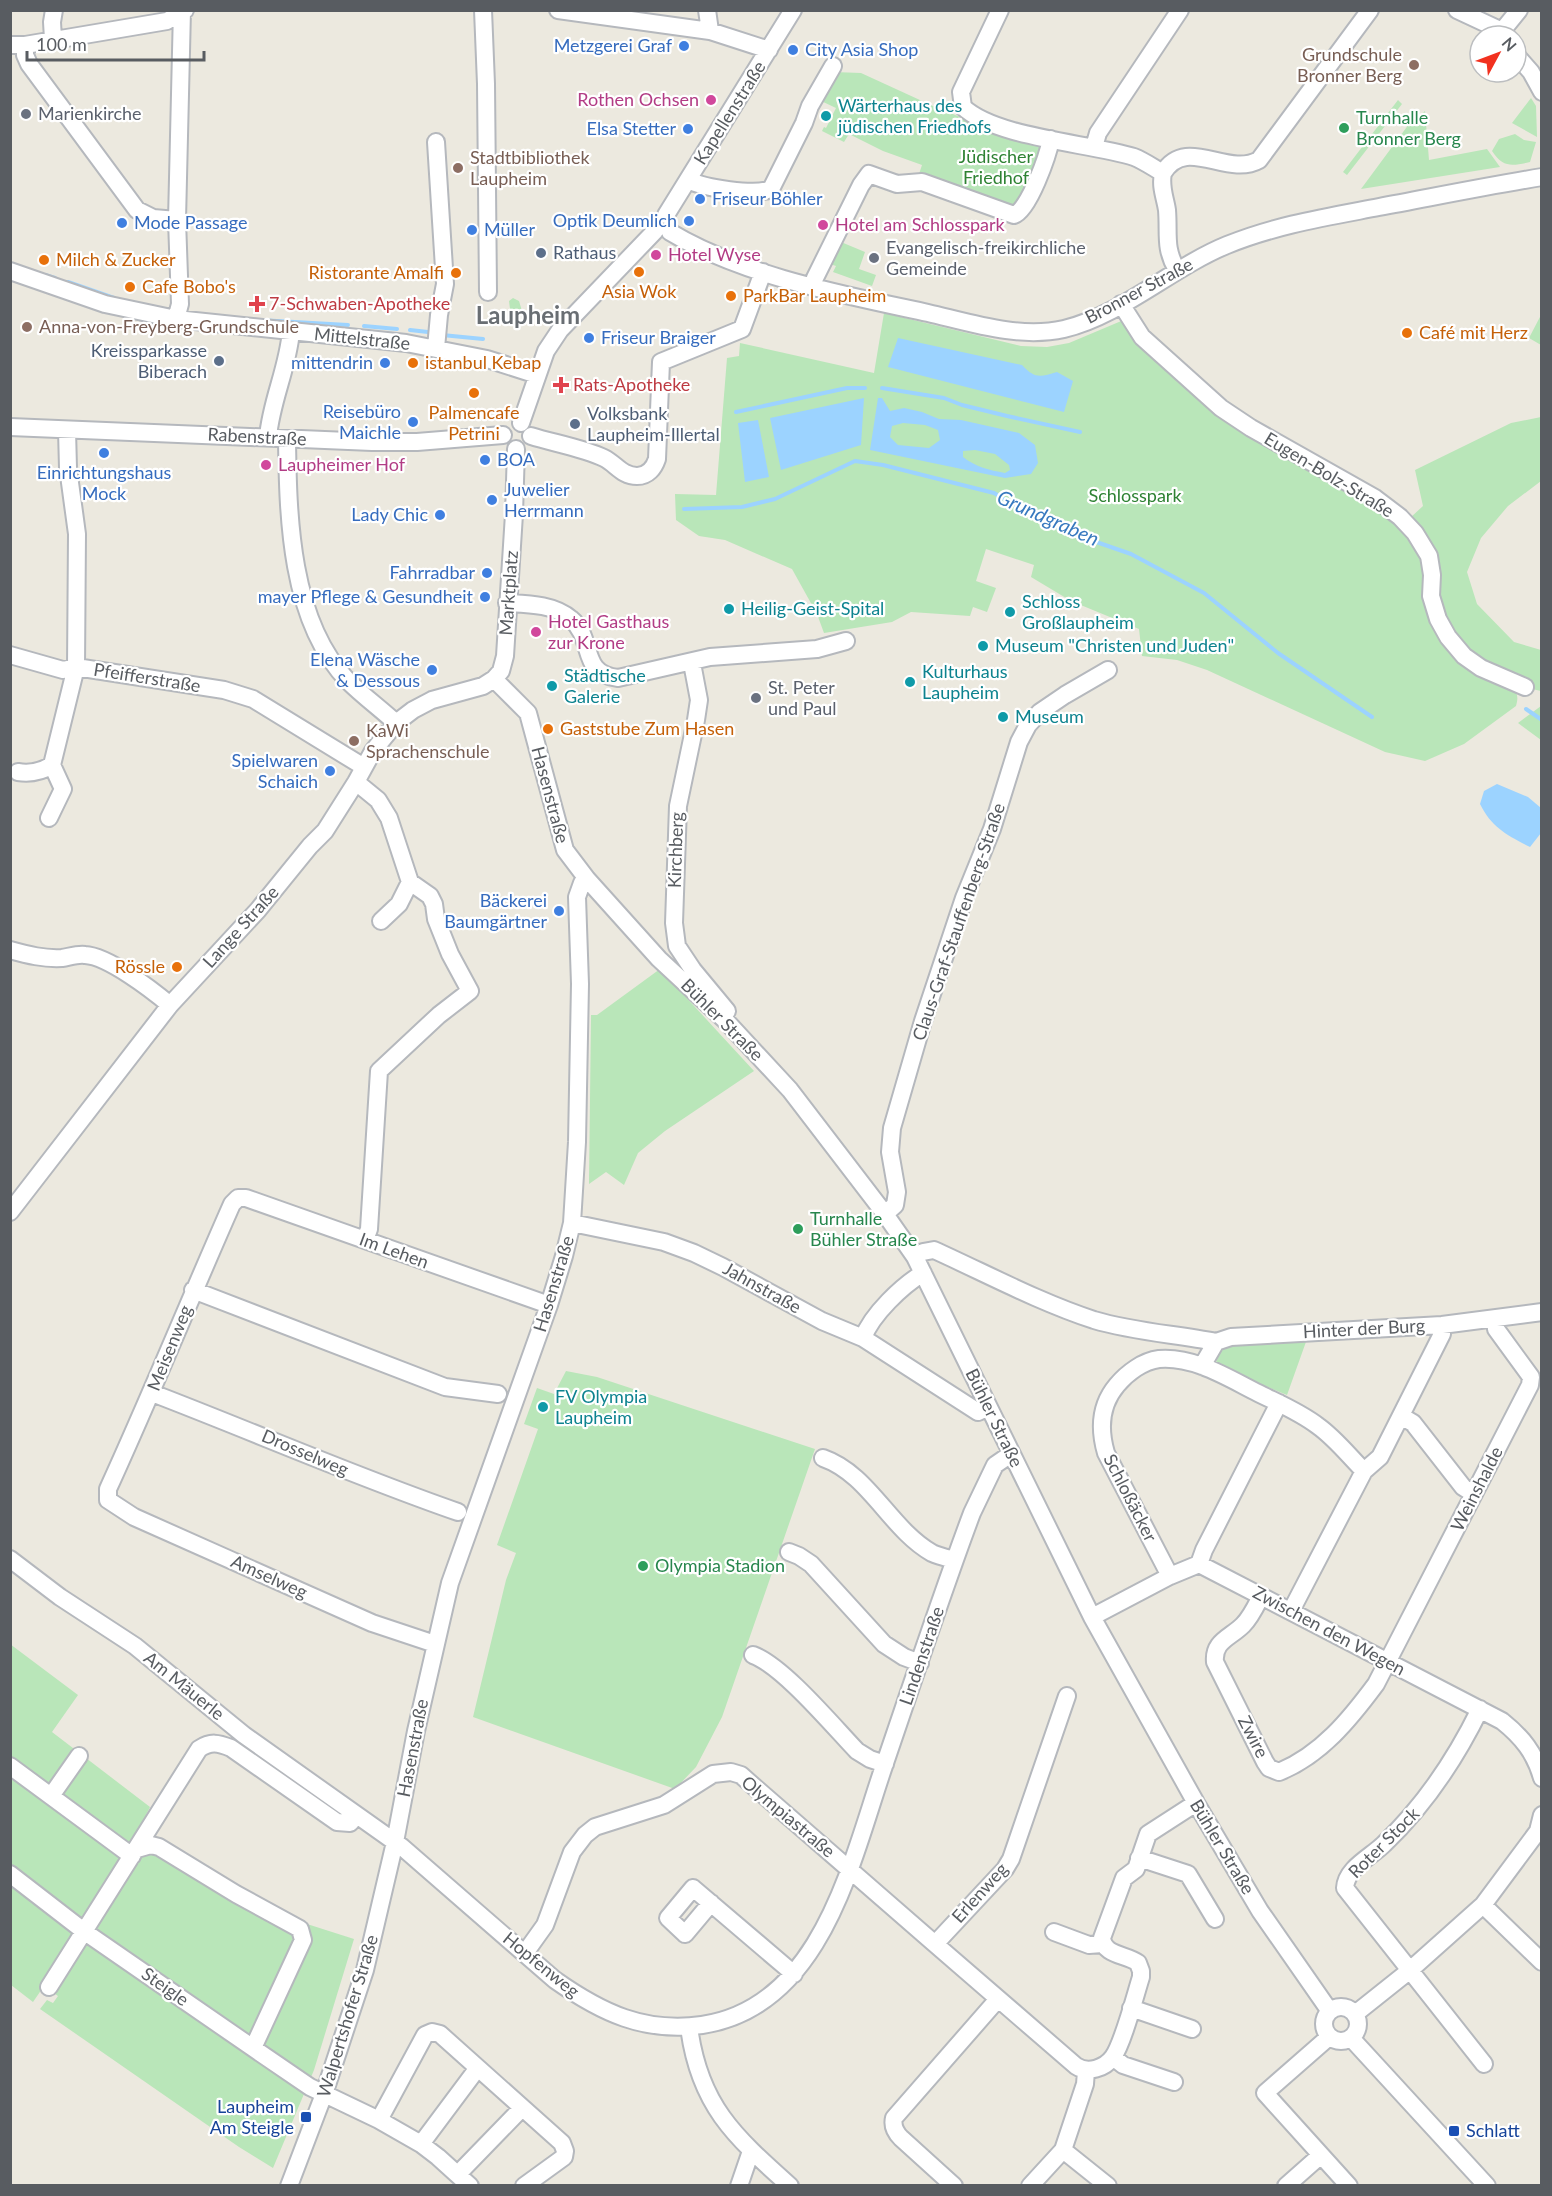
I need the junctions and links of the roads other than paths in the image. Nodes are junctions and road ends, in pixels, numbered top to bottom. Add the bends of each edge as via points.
1 (54, 10) edge
2 (483, 10) edge
3 (558, 10) edge
4 (707, 10) edge
5 (793, 10) edge
6 (1000, 10) edge
7 (1180, 10) edge
8 (1370, 10) edge
9 (1457, 10) edge
10 (1519, 10) edge
11 (183, 11) edge
12 (1486, 24) edge
13 (1510, 24) edge
14 (710, 31) junction
15 (53, 39) junction
16 (18, 45) edge
17 (769, 50) junction
18 (833, 66) dead end
19 (1528, 69) edge
20 (1542, 92) edge
21 (1051, 138) junction
22 (436, 142) dead end
23 (1094, 147) junction
24 (1163, 173) junction
25 (1542, 177) edge
26 (688, 180) junction
27 (177, 220) junction
28 (663, 232) junction
29 (1177, 270) junction
30 (10, 271) edge
31 (763, 272) junction
32 (813, 285) junction
33 (488, 292) dead end
34 (1121, 304) junction
35 (176, 319) junction
36 (291, 331) junction
37 (436, 348) junction
38 (537, 375) junction
39 (10, 427) edge
40 (67, 430) junction
41 (526, 430) junction
42 (503, 435) junction
43 (268, 437) junction
44 (287, 439) junction
45 (516, 450) junction
46 (507, 603) junction
47 (846, 641) dead end
48 (10, 655) edge
49 (692, 663) junction
50 (76, 667) junction
51 (1108, 670) dead end
52 (494, 679) junction
53 (1525, 687) dead end
54 (396, 723) junction
55 (52, 765) junction
56 (364, 766) junction
57 (18, 772) dead end
58 (356, 782) junction
59 (49, 818) dead end
60 (587, 879) junction
61 (410, 882) junction
62 (381, 921) dead end
63 (10, 950) edge
64 (170, 1005) junction
65 (727, 1022) junction
66 (238, 1198) joint
67 (10, 1212) edge
68 (885, 1214) junction
69 (572, 1222) junction
70 (365, 1240) junction
71 (915, 1257) junction
72 (923, 1273) junction
73 (194, 1290) junction
74 (549, 1305) junction
75 (1542, 1312) edge
76 (1495, 1319) junction
77 (1442, 1325) junction
78 (1146, 1333) junction
79 (863, 1338) junction
80 (1216, 1342) junction
81 (1148, 1362) junction
82 (1202, 1366) junction
83 (152, 1393) junction
84 (498, 1394) dead end
85 (1279, 1403) junction
86 (988, 1407) junction
87 (1401, 1416) junction
88 (1011, 1454) junction
89 (823, 1458) dead end
90 (1364, 1471) junction
91 (1474, 1494) junction
92 (108, 1500) joint
93 (458, 1512) dead end
94 (789, 1552) dead end
95 (10, 1559) edge
96 (954, 1560) junction
97 (1199, 1564) junction
98 (1170, 1576) junction
99 (1261, 1596) junction
100 (1291, 1611) junction
101 (1092, 1617) junction
102 (435, 1644) junction
103 (753, 1655) dead end
104 (1388, 1662) junction
105 (920, 1663) junction
106 (1067, 1696) dead end
107 (1480, 1709) junction
108 (79, 1756) dead end
109 (885, 1764) junction
110 (10, 1766) edge
111 (1542, 1778) edge
112 (51, 1796) junction
113 (1196, 1803) junction
114 (357, 1815) junction
115 (1542, 1815) edge
116 (395, 1842) junction
117 (135, 1852) junction
118 (1139, 1858) junction
119 (849, 1868) junction
120 (10, 1874) edge
121 (711, 1903) dead end
122 (1483, 1905) junction
123 (1215, 1919) dead end
124 (85, 1932) junction
125 (1054, 1932) dead end
126 (935, 1944) junction
127 (1102, 1944) junction
128 (525, 1953) junction
129 (1542, 1962) edge
130 (1409, 1971) junction
131 (794, 1974) junction
132 (50, 1987) dead end
133 (998, 1999) junction
134 (1131, 2008) junction
135 (1329, 2010) junction
136 (1355, 2013) junction
137 (689, 2027) junction
138 (1192, 2029) dead end
139 (1329, 2037) junction
140 (1352, 2038) junction
141 (253, 2048) junction
142 (1113, 2057) junction
143 (1484, 2064) dead end
144 (477, 2069) junction
145 (1086, 2071) junction
146 (1174, 2082) dead end
147 (324, 2094) junction
148 (522, 2108) junction
149 (379, 2120) junction
150 (421, 2144) junction
151 (1063, 2150) junction
152 (750, 2151) junction
153 (1321, 2155) junction
154 (464, 2180) edge
155 (289, 2186) edge
156 (524, 2186) edge
157 (739, 2186) edge
158 (790, 2186) edge
159 (954, 2186) edge
160 (1030, 2186) edge
161 (1108, 2186) edge
162 (1287, 2186) edge
163 (1349, 2186) edge
164 (1487, 2186) edge

1 - 15 street
2 - 33 street
3 - 14 street
4 - 14 street
5 - 17 street, Kapellenstraße
6 - 21 street via 961,92 963,107 975,117 1002,128
7 - 23 street via 1098,133
8 - 24 street via 1259,160 1239,165 1182,157 1171,162
9 - 12 street
10 - 13 street
11 - 15 street via 167,21
11 - 27 street
14 - 17 street
15 - 16 street
16 - 27 street via 137,210 153,218
17 - 26 street, Kapellenstraße
18 - 26 street via 771,189 762,192 716,188
19 - 20 street
21 - 23 street
21 - 32 street via 1025,206 1014,215 922,182 897,184 869,174
22 - 37 street via 445,284
23 - 24 street via 1137,158
24 - 29 street via 1168,249
25 - 29 street, Bronner Straße via 1272,228
26 - 28 street, Kapellenstraße via 666,215 654,219 653,225
27 - 35 street via 180,304
28 - 31 street, Bronner Straße
28 - 38 street via 581,308 551,342
29 - 34 street, Bronner Straße
30 - 35 street, Mittelstraße via 105,304
31 - 32 street, Bronner Straße
31 - 41 street via 742,329 661,362 657,459 650,471 630,475 601,457
32 - 34 street, Bronner Straße via 1017,331 1064,329
34 - 53 street, Eugen-Bolz-Straße via 1142,338 1221,408 1375,498 1400,517 1429,556 1431,596 1448,637 1481,668
35 - 36 street, Mittelstraße
36 - 37 street, Mittelstraße
36 - 43 street
37 - 38 street, Mittelstraße
38 - 41 street
39 - 40 street, Rabenstraße
40 - 43 street, Rabenstraße
40 - 50 street, Pfeifferstraße via 77,534
41 - 42 street via 512,423
41 - 45 street via 524,447
42 - 44 street, Rabenstraße via 417,442
42 - 45 street via 507,446
43 - 44 street, Rabenstraße
44 - 54 street via 288,505 303,599 311,621 320,643 347,681
45 - 46 street, Marktplatz
46 - 49 street via 535,604 572,619 597,671 607,677
46 - 52 street, Marktplatz via 505,656
47 - 49 street via 817,649 710,657
48 - 50 street via 63,670
49 - 65 street, Kirchberg via 699,700 678,806 674,923 678,946 722,1003 730,1016
50 - 55 street
50 - 56 street, Pfeifferstraße via 224,690 254,699
51 - 68 street, Claus-Graf-Stauffenberg-Straße via 1040,712 1019,742 923,1021 890,1152 897,1192 895,1205
52 - 54 street, Lange Straße via 483,686 432,700
52 - 60 street, Hasenstraße via 523,707 530,720 565,850
54 - 56 street, Lange Straße
55 - 57 street via 44,771
55 - 59 street via 63,789
56 - 58 street, Lange Straße
58 - 61 street via 378,800 389,818
58 - 64 street, Lange Straße via 325,831
60 - 65 street, Bühler Straße via 660,959
60 - 69 street, Hasenstraße via 577,897 580,994
61 - 62 street via 399,904
61 - 70 street via 430,896 447,948 470,991 380,1071 369,1229
63 - 64 street via 34,957 87,954 105,960
64 - 67 street, Lange Straße
65 - 68 street, Bühler Straße via 789,1090
66 - 70 street, Im Lehen
66 - 73 street, Meisenweg
68 - 71 street, Bühler Straße
69 - 74 street, Hasenstraße
69 - 79 street, Jahnstraße via 664,1242 694,1253 822,1321
70 - 74 street, Im Lehen
71 - 72 street, Bühler Straße
71 - 78 street via 934,1250 1060,1308
72 - 79 street via 868,1324
72 - 86 street, Bühler Straße
73 - 83 street, Meisenweg
73 - 84 street via 445,1387
74 - 102 street, Hasenstraße via 450,1583
75 - 76 street, Hinter der Burg
76 - 77 street, Hinter der Burg
76 - 91 street, Weinshalde via 1496,1329 1531,1377
77 - 80 street, Hinter der Burg via 1231,1336
77 - 87 street via 1442,1334
78 - 80 street
78 - 81 street
79 - 86 street, Jahnstraße via 978,1412
80 - 82 street
81 - 82 street via 1171,1359
81 - 98 street, Schloßäcker via 1127,1375 1110,1393 1101,1420 1101,1437
82 - 85 street
83 - 92 street, Meisenweg via 108,1489
83 - 93 street, Drosselweg via 385,1487
85 - 90 street via 1320,1427
85 - 97 street
86 - 88 street, Bühler Straße
87 - 90 street via 1380,1457
87 - 91 street via 1413,1423 1463,1487
88 - 96 street, Lindenstraße via 994,1465
88 - 101 street, Bühler Straße
89 - 96 street via 848,1472 933,1553
90 - 100 street
91 - 104 street, Weinshalde
92 - 102 street, Amselweg via 134,1517 372,1623
94 - 105 street via 811,1564 884,1644
95 - 114 street, Am Mäuerle via 135,1646 244,1735
96 - 105 street, Lindenstraße
97 - 98 street
97 - 99 street, Zwischen den Wegen
98 - 101 street
99 - 100 street, Zwischen den Wegen
99 - 104 street, Zwire via 1244,1624 1214,1652 1215,1662 1269,1768 1284,1770 1328,1740 1359,1707
100 - 104 street, Zwischen den Wegen
101 - 113 street, Bühler Straße
102 - 116 street, Hasenstraße
103 - 109 street via 781,1673 857,1751
104 - 107 street, Zwischen den Wegen
105 - 109 street, Lindenstraße
106 - 126 street, Erlenweg via 1011,1859
107 - 111 street, Zwischen den Wegen via 1516,1733 1533,1755
107 - 130 street, Roter Stock via 1431,1792 1346,1881 1348,1894
108 - 112 street
109 - 119 street, Lindenstraße
110 - 112 street
112 - 117 street
113 - 118 street via 1148,1834
113 - 135 street, Bühler Straße via 1260,1911
114 - 116 street, Am Mäuerle
114 - 117 street, Am Mäuerle via 350,1823 337,1822 231,1749 208,1743 199,1749
115 - 122 street via 1538,1831
116 - 128 street, Hopfenweg
116 - 147 street, Walpertshofer Straße via 365,1970
117 - 124 street
117 - 141 street via 151,1845 159,1847 294,1925 303,1934
118 - 123 street via 1188,1874
118 - 127 street via 1136,1869 1124,1878
119 - 126 street
119 - 128 street, Olympiastraße via 741,1775 713,1774 664,1805 595,1827 585,1835 572,1852 545,1925
119 - 131 street, Hopfenweg via 824,1928
120 - 124 street, Steigle
121 - 131 street
122 - 129 street
122 - 130 street
124 - 132 street
124 - 141 street, Steigle
125 - 127 street via 1089,1945
126 - 133 street
127 - 134 street via 1140,1967 1141,1977
128 - 137 street, Hopfenweg via 577,1995 619,2016 652,2026
130 - 136 street
130 - 143 street
131 - 137 street, Hopfenweg via 765,2001 739,2015
133 - 145 street
133 - 159 street via 894,2118 896,2133
134 - 138 street
134 - 142 street
135 - 136 street via 1343,2006
135 - 139 street via 1323,2023
136 - 140 street via 1358,2029
137 - 152 street via 694,2062 703,2085 717,2112
139 - 140 street via 1340,2042
139 - 153 street via 1265,2092
140 - 164 street
141 - 147 street, Steigle
142 - 145 street
142 - 146 street via 1123,2065
144 - 148 street
144 - 149 street via 440,2034 432,2032 425,2036
144 - 150 street
145 - 151 street
147 - 149 street, Steigle
147 - 155 street, Walpertshofer Straße
148 - 154 street
148 - 156 street via 566,2151 564,2157
149 - 150 street, Steigle
150 - 154 street, Steigle
151 - 160 street
151 - 161 street
152 - 157 street
152 - 158 street
153 - 162 street
153 - 163 street

